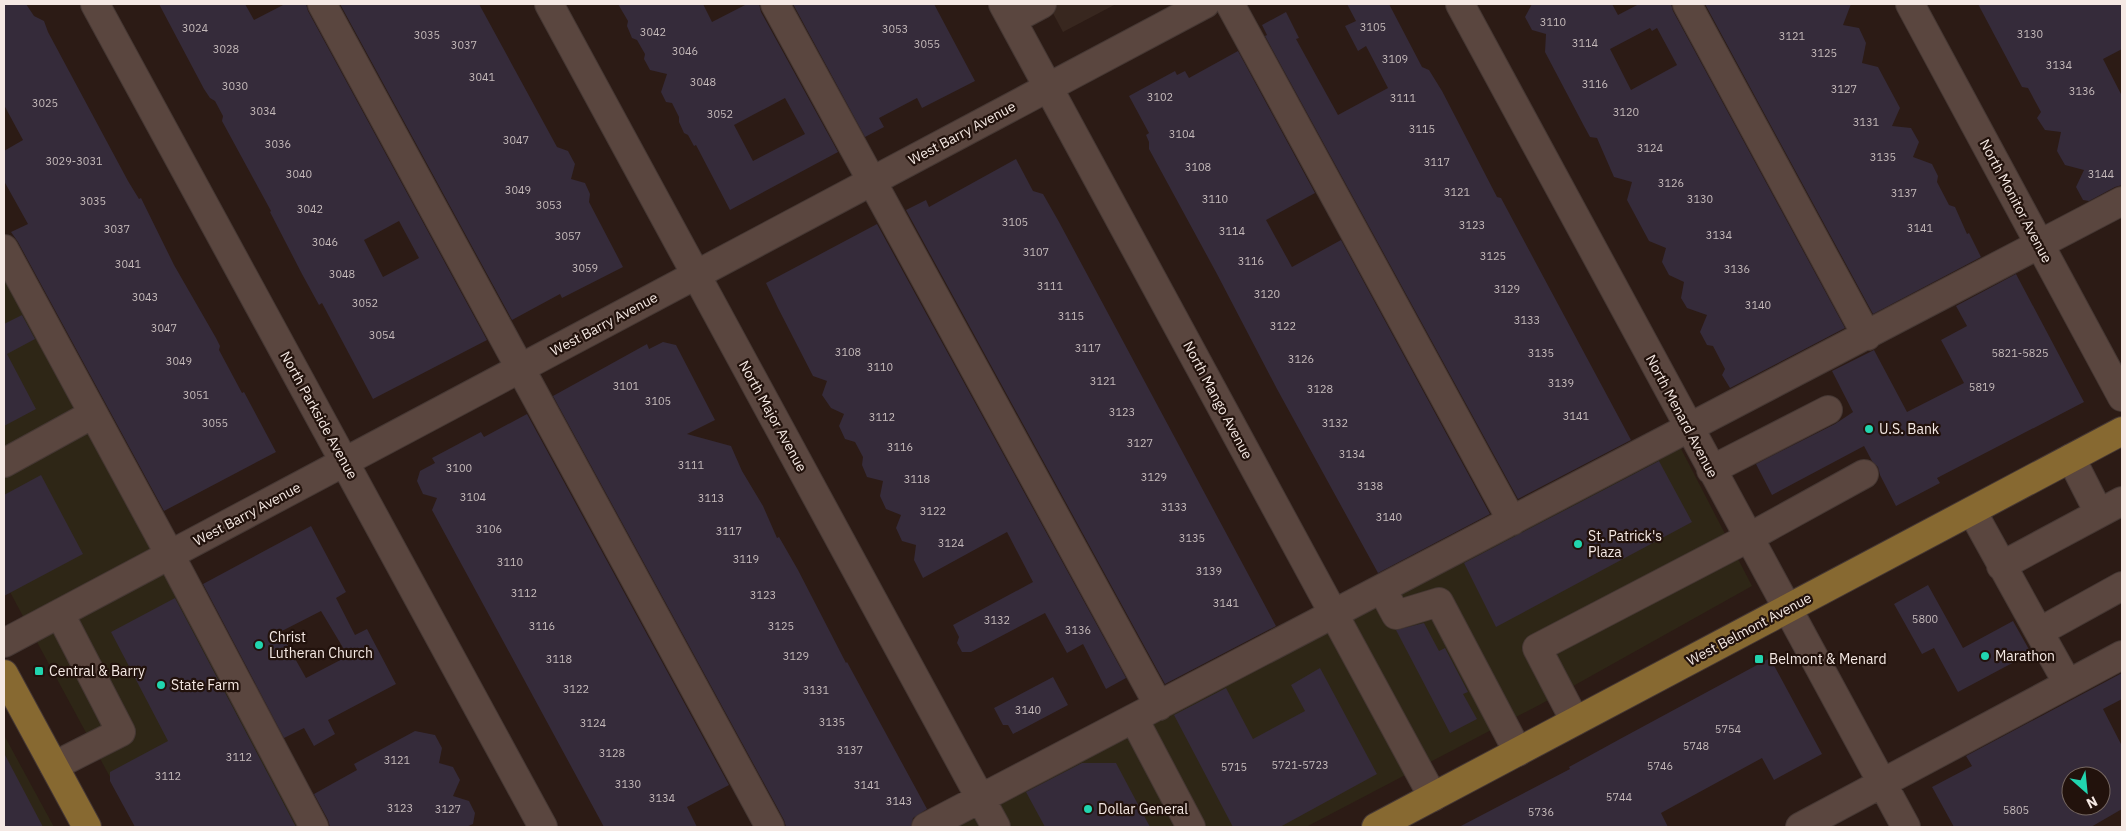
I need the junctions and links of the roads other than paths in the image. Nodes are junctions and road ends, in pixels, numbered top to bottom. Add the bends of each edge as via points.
1 (95, 4) edge
2 (322, 4) edge
3 (549, 4) edge
4 (776, 4) edge
5 (1042, 4) edge
6 (1205, 4) edge
7 (1230, 4) edge
8 (1460, 4) edge
9 (1686, 4) edge
10 (1910, 4) edge
11 (1008, 12) edge
12 (1048, 87) junction
13 (871, 181) junction
14 (2122, 201) edge
15 (2040, 245) junction
16 (4, 249) edge
17 (696, 275) junction
18 (1867, 336) junction
19 (520, 369) junction
20 (2122, 397) edge
21 (1828, 410) dead end
22 (93, 414) junction
23 (1689, 429) junction
24 (2122, 431) edge
25 (2071, 458) junction
26 (344, 462) junction
27 (4, 463) edge
28 (1711, 470) junction
29 (1864, 474) dead end
30 (2111, 507) edge
31 (1972, 511) junction
32 (1512, 521) junction
33 (1748, 538) junction
34 (170, 555) junction
35 (2001, 566) junction
36 (2122, 586) edge
37 (1382, 589) junction
38 (1786, 608) junction
39 (60, 614) junction
40 (1334, 614) junction
41 (2039, 632) junction
42 (2122, 635) edge
43 (4, 644) edge
44 (2122, 655) edge
45 (4, 674) edge
46 (2063, 676) junction
47 (1159, 706) junction
48 (1134, 719) junction
49 (1575, 721) junction
50 (1518, 752) junction
51 (54, 766) junction
52 (1882, 783) junction
53 (1433, 797) junction
54 (981, 799) junction
55 (87, 827) edge
56 (314, 827) edge
57 (543, 827) edge
58 (770, 827) edge
59 (926, 827) edge
60 (996, 827) edge
61 (1191, 827) edge
62 (1376, 827) edge
63 (1800, 827) edge
64 (1906, 827) edge

1 - 26 street, North Parkside Avenue
2 - 19 street
3 - 17 street, North Major Avenue
4 - 13 street
5 - 11 street
6 - 12 street, West Barry Avenue
7 - 32 street
8 - 23 street, North Menard Avenue
9 - 18 street
10 - 15 street, North Monitor Avenue
11 - 12 street, North Mango Avenue
12 - 13 street, West Barry Avenue
12 - 40 street, North Mango Avenue
13 - 17 street, West Barry Avenue
13 - 47 street
14 - 15 street
15 - 18 street
15 - 20 street, North Monitor Avenue
16 - 22 street
17 - 19 street, West Barry Avenue
17 - 54 street, North Major Avenue
18 - 23 street
19 - 26 street, West Barry Avenue
19 - 58 street
21 - 28 street
22 - 27 street
22 - 34 street
23 - 28 street, North Menard Avenue
23 - 32 street
24 - 25 main road, West Belmont Avenue
25 - 30 street
25 - 31 main road, West Belmont Avenue
26 - 34 street, West Barry Avenue
26 - 57 street, North Parkside Avenue
28 - 33 street, North Menard Avenue
29 - 33 street
30 - 35 street
31 - 35 street
31 - 38 main road, West Belmont Avenue
32 - 37 street
33 - 38 street, North Menard Avenue
33 - 49 street via 1537,648
34 - 39 street, West Barry Avenue
34 - 56 street
35 - 41 street
36 - 41 street
37 - 40 street
37 - 50 street via 1396,615 1439,602
38 - 49 main road, West Belmont Avenue
38 - 52 street, North Menard Avenue
39 - 43 street, West Barry Avenue
39 - 51 street via 121,732
40 - 47 street
40 - 53 street, North Mango Avenue
41 - 46 street
42 - 46 street
44 - 46 street
45 - 51 main road
46 - 52 street
47 - 48 street
48 - 54 street
48 - 61 street
49 - 50 main road, West Belmont Avenue
50 - 53 main road, West Belmont Avenue
51 - 55 main road
52 - 63 street
52 - 64 street, North Menard Avenue
53 - 62 main road, West Belmont Avenue
54 - 59 street
54 - 60 street, North Major Avenue

